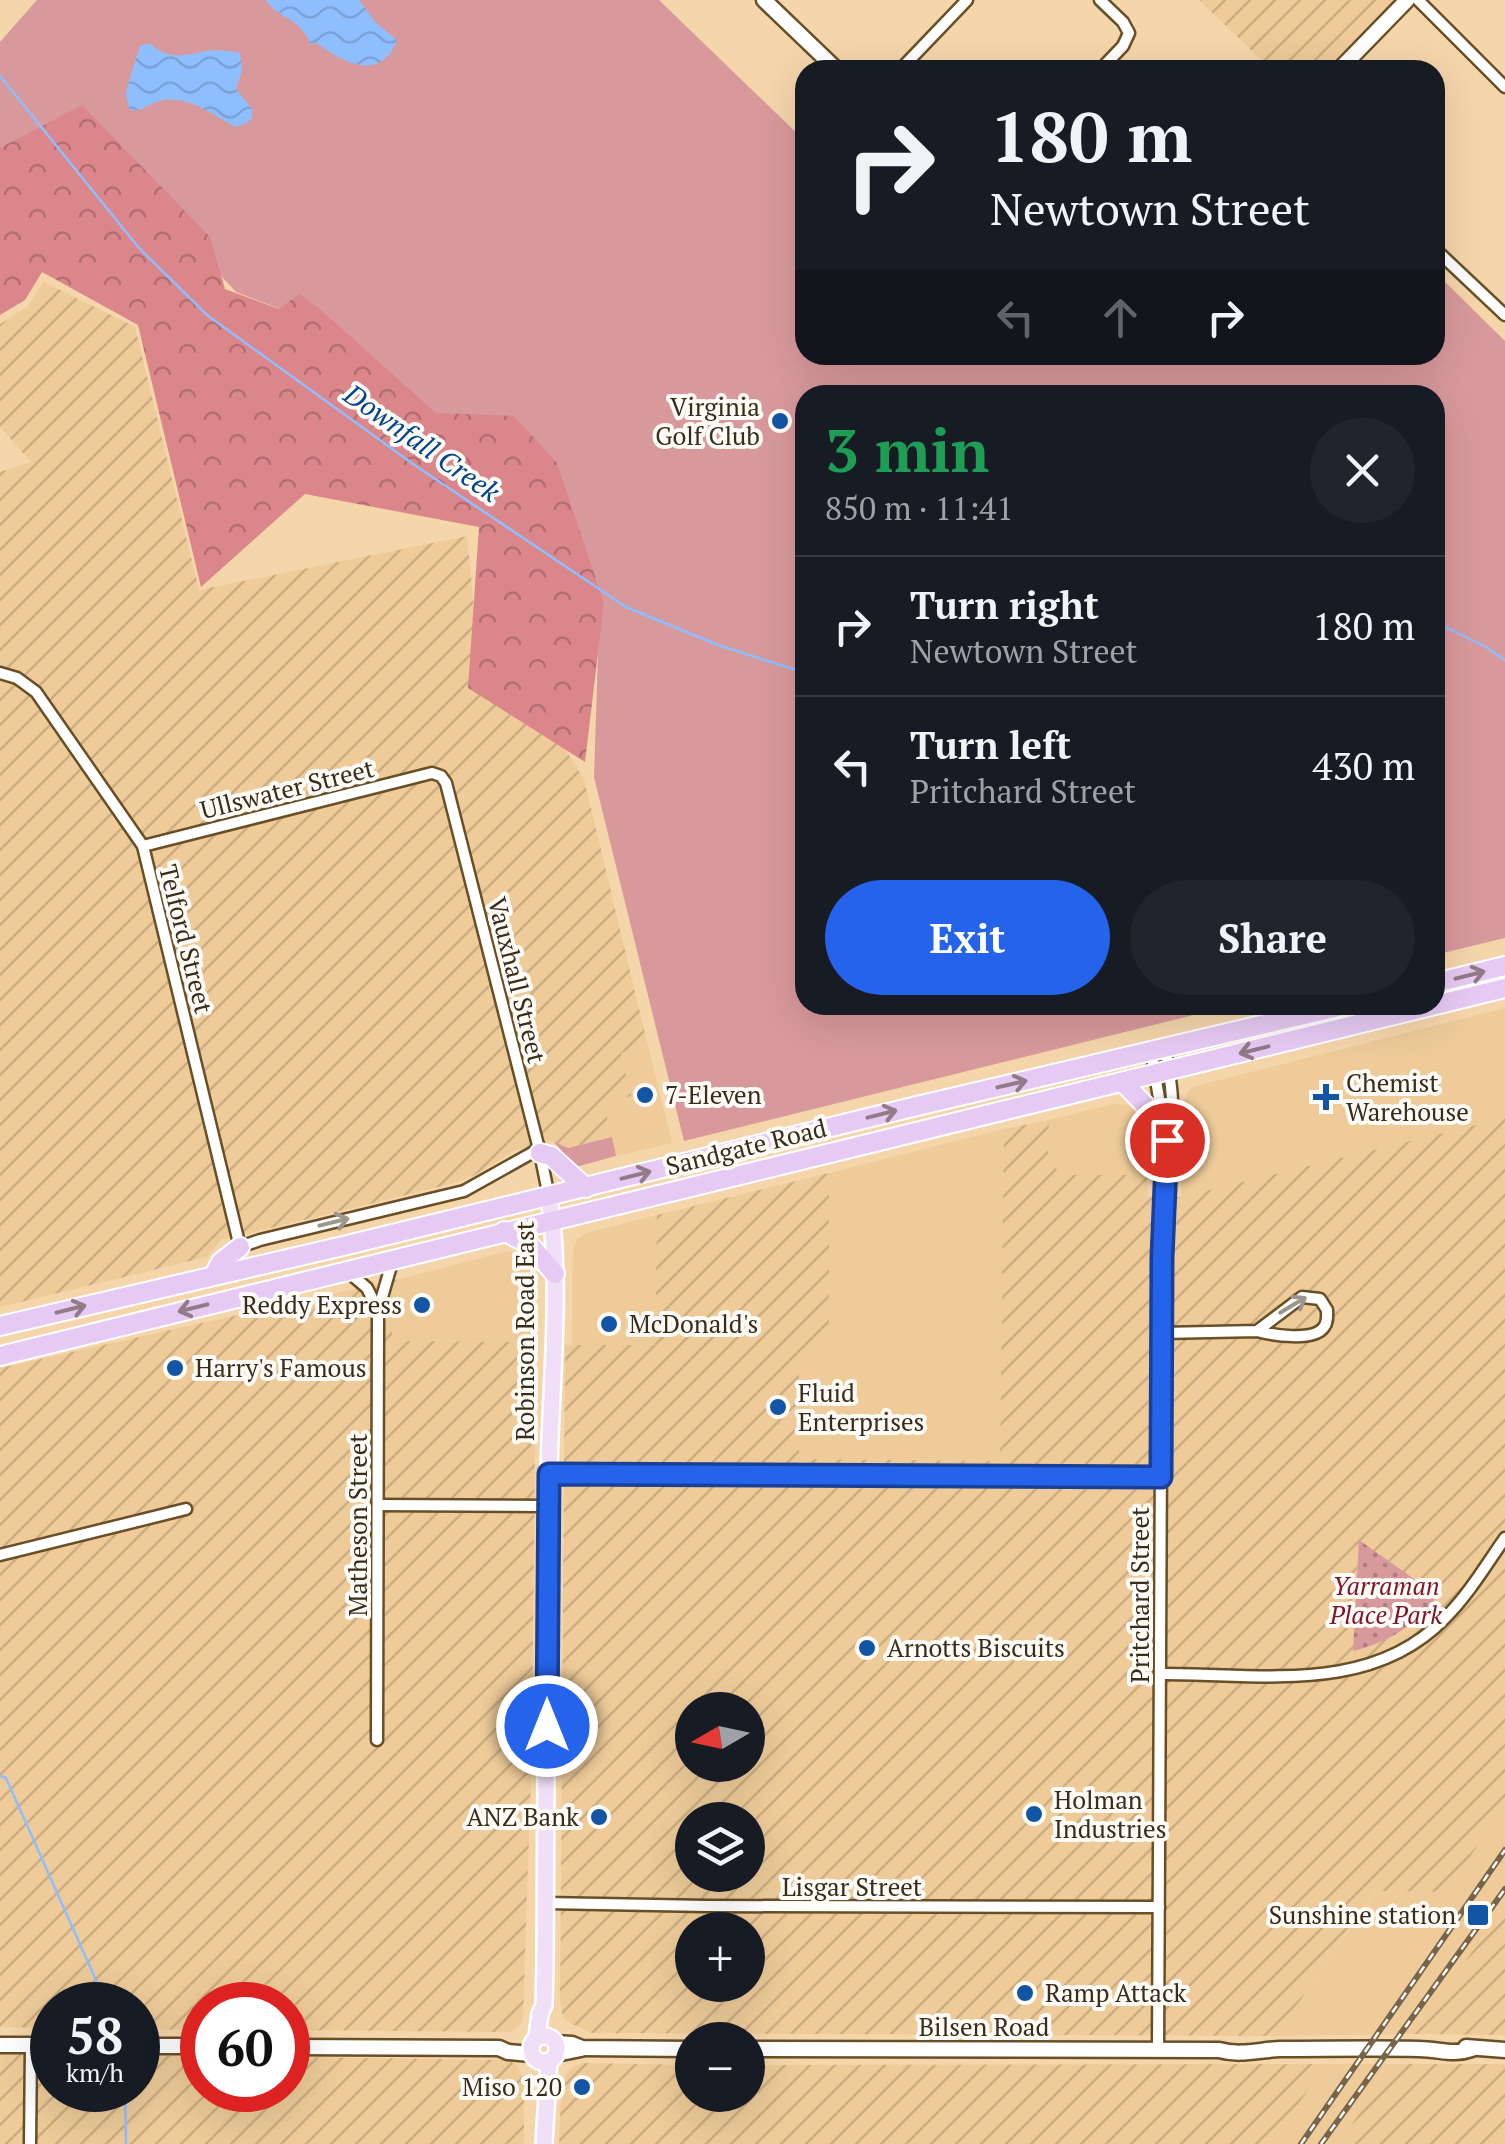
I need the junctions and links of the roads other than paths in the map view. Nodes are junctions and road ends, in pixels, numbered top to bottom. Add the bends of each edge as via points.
1 (967, 0) edge
2 (1100, 0) edge
3 (1407, 0) edge
4 (1418, 0) edge
5 (765, 1) edge
6 (827, 60) edge
7 (910, 60) edge
8 (1110, 60) edge
9 (1349, 60) edge
10 (1505, 87) edge
11 (1445, 258) edge
12 (1505, 315) edge
13 (0, 672) edge
14 (441, 776) joint
15 (143, 846) junction
16 (1505, 966) edge
17 (1445, 981) edge
18 (1505, 988) edge
19 (1445, 1003) edge
20 (1304, 1015) edge
21 (1395, 1015) edge
22 (1158, 1050) junction
23 (1162, 1072) junction
24 (1122, 1082) junction
25 (1161, 1119) junction
26 (1167, 1140) junction
27 (539, 1151) junction
28 (586, 1188) junction
29 (549, 1197) junction
30 (552, 1220) junction
31 (504, 1231) junction
32 (240, 1247) junction
33 (393, 1258) junction
34 (346, 1270) junction
35 (556, 1274) junction
36 (214, 1275) junction
37 (378, 1312) junction
38 (0, 1326) edge
39 (1257, 1331) junction
40 (1162, 1333) junction
41 (0, 1356) edge
42 (549, 1474) junction
43 (1161, 1477) junction
44 (378, 1505) junction
45 (549, 1506) junction
46 (186, 1509) dead end
47 (1505, 1538) edge
48 (0, 1555) edge
49 (1160, 1674) junction
50 (376, 1740) dead end
51 (546, 1903) junction
52 (1159, 1907) junction
53 (0, 2045) edge
54 (30, 2045) edge
55 (310, 2047) edge
56 (544, 2049) junction
57 (675, 2049) edge
58 (765, 2049) edge
59 (1158, 2050) junction
60 (1505, 2050) edge
61 (30, 2112) edge
62 (30, 2144) edge
63 (544, 2144) edge

1 - 7 street
2 - 8 street via 1129,33
3 - 9 street
4 - 10 street
5 - 6 street
11 - 12 street
13 - 15 street, Telford Street via 36,692
14 - 15 street, Ullswater Street
14 - 27 street, Vauxhall Street
15 - 32 street, Telford Street
17 -> 16 highway
18 -> 19 highway, Sandgate Road
20 - 22 highway, Sandgate Road
21 -> 23 highway, Sandgate Road
22 - 23 street, Pritchard Street
28 -> 22 highway, Sandgate Road
23 - 24 highway, Sandgate Road
23 - 25 street, Pritchard Street
23 - 26 street, Pritchard Street via 1172,1109
24 - 25 highway
24 - 30 highway, Sandgate Road
25 - 26 street, Pritchard Street
26 - 40 street, Pritchard Street
27 - 28 highway
27 - 29 street, Vauxhall Street
32 -> 27 street via 464,1191
28 - 29 highway, Sandgate Road
29 - 30 main road, Robinson Road East
29 - 36 highway, Sandgate Road
30 - 31 highway, Sandgate Road
30 - 35 main road, Robinson Road East
31 - 33 highway, Sandgate Road
31 - 35 highway via 530,1245
32 - 36 highway
33 - 34 highway, Sandgate Road
33 - 37 street, Matheson Street
34 - 37 street via 370,1292
34 -> 41 highway, Sandgate Road
35 - 42 main road, Robinson Road East
38 -> 36 highway, Sandgate Road
37 - 44 street, Matheson Street
39 -> 39 street via 1302,1297 1320,1299 1327,1310 1325,1327 1314,1334
39 - 40 street
40 - 43 street, Pritchard Street
42 - 43 street
42 - 45 main road, Robinson Road East
43 - 49 street, Pritchard Street
44 - 45 street
44 - 50 street, Matheson Street
45 - 51 main road, Robinson Road East
46 - 48 street
47 - 49 street via 1444,1620 1386,1659 1315,1676
49 - 52 street, Pritchard Street
51 - 52 street, Lisgar Street
51 - 56 main road, Robinson Road East
52 - 59 street, Pritchard Street
53 - 54 street
55 - 56 street
56 - 57 street
56 - 63 main road, Robinson Road East
58 - 59 street, Bilsen Road
59 - 60 street, Bilsen Road
61 - 62 street

